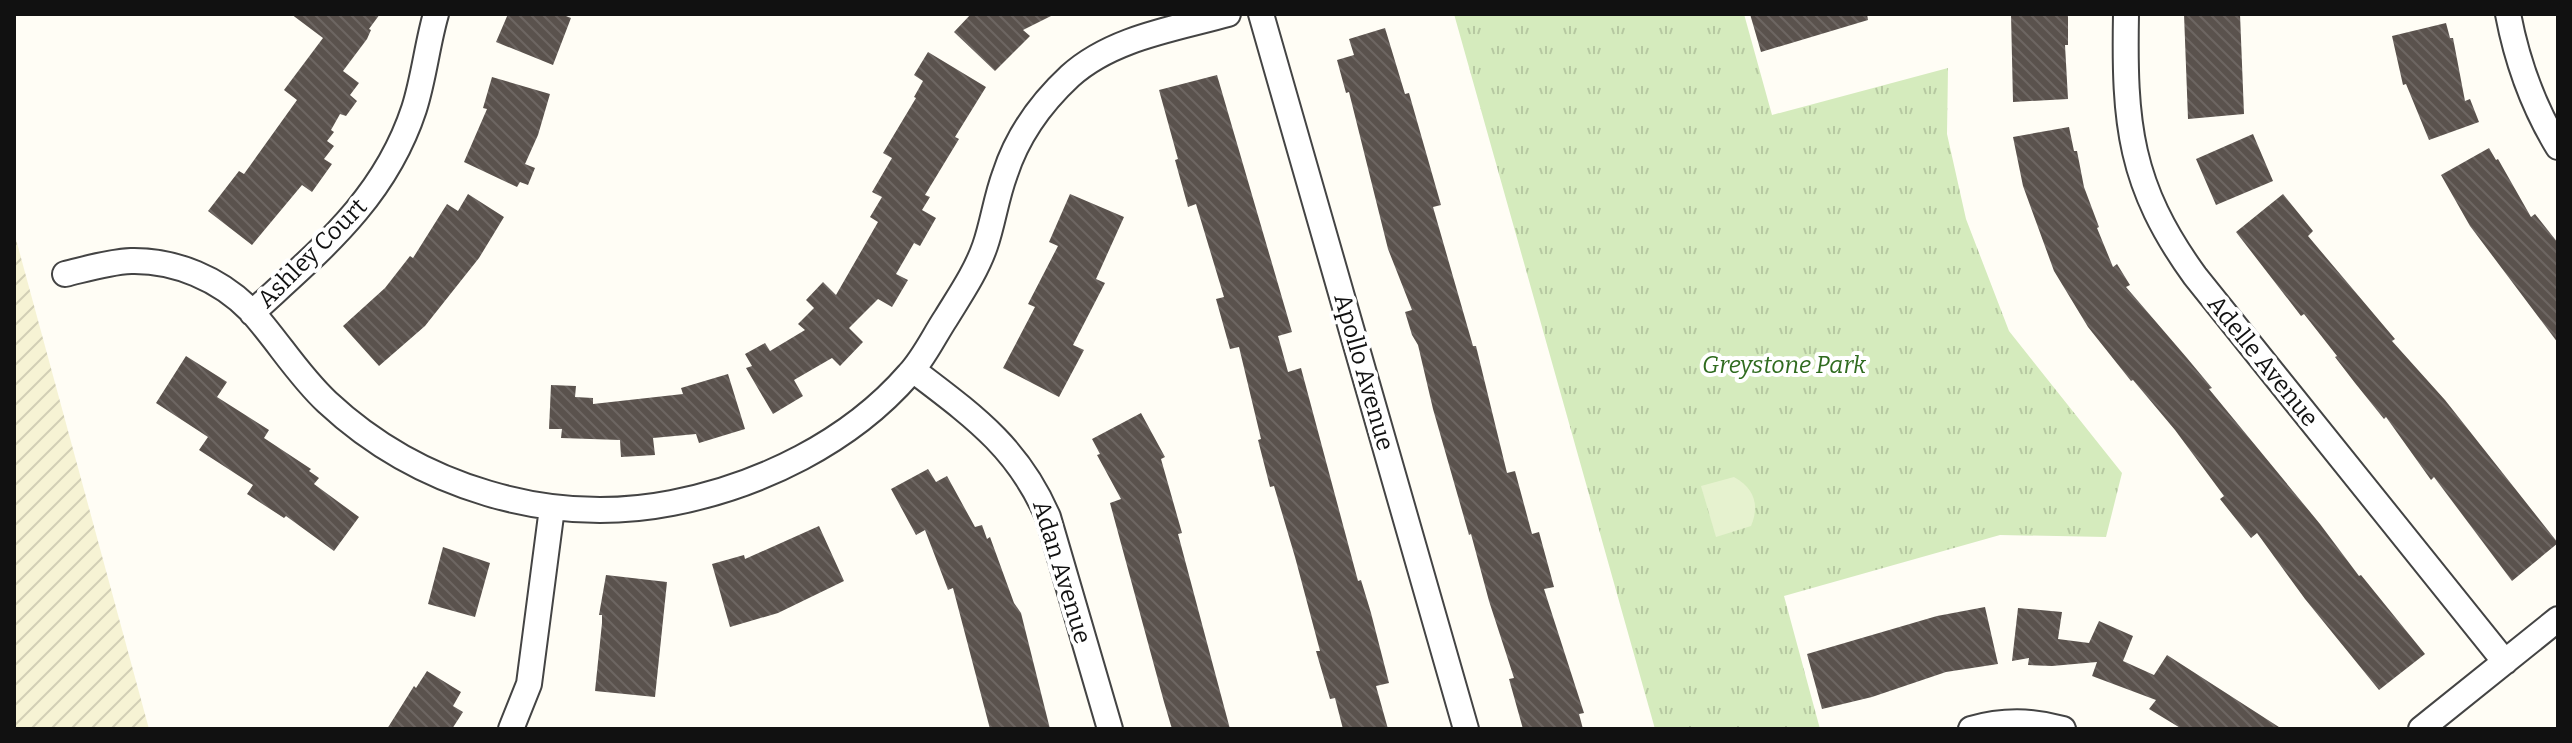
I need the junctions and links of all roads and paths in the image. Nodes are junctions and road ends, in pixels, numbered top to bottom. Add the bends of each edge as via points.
1 (436, 14) edge
2 (1228, 14) edge
3 (1261, 14) edge
4 (2126, 14) edge
5 (2508, 14) edge
6 (2558, 147) edge
7 (65, 274) dead end
8 (252, 313) junction
9 (913, 370) junction
10 (552, 508) junction
11 (2558, 619) edge
12 (2505, 662) junction
13 (511, 729) edge
14 (1110, 729) edge
15 (1466, 729) edge
16 (1971, 729) edge
17 (2063, 729) edge
18 (2421, 729) edge

1 - 8 street, Ashley Court via 413,110 378,184 345,227
2 - 9 street via 1122,44 1070,76 1045,103 1010,161 969,281
3 - 15 street, Apollo Avenue
4 - 12 street, Adelle Avenue via 2129,126 2142,180 2164,230 2195,276
5 - 6 street via 2528,87
7 - 8 street via 130,261 169,265 223,288
8 - 10 street via 305,380 375,440 457,483
9 - 10 street via 846,431 754,480 667,504
9 - 14 street, Adan Avenue via 991,432 1036,488
10 - 13 street via 529,684
11 - 12 street
12 - 18 street
16 - 17 street via 2010,721

